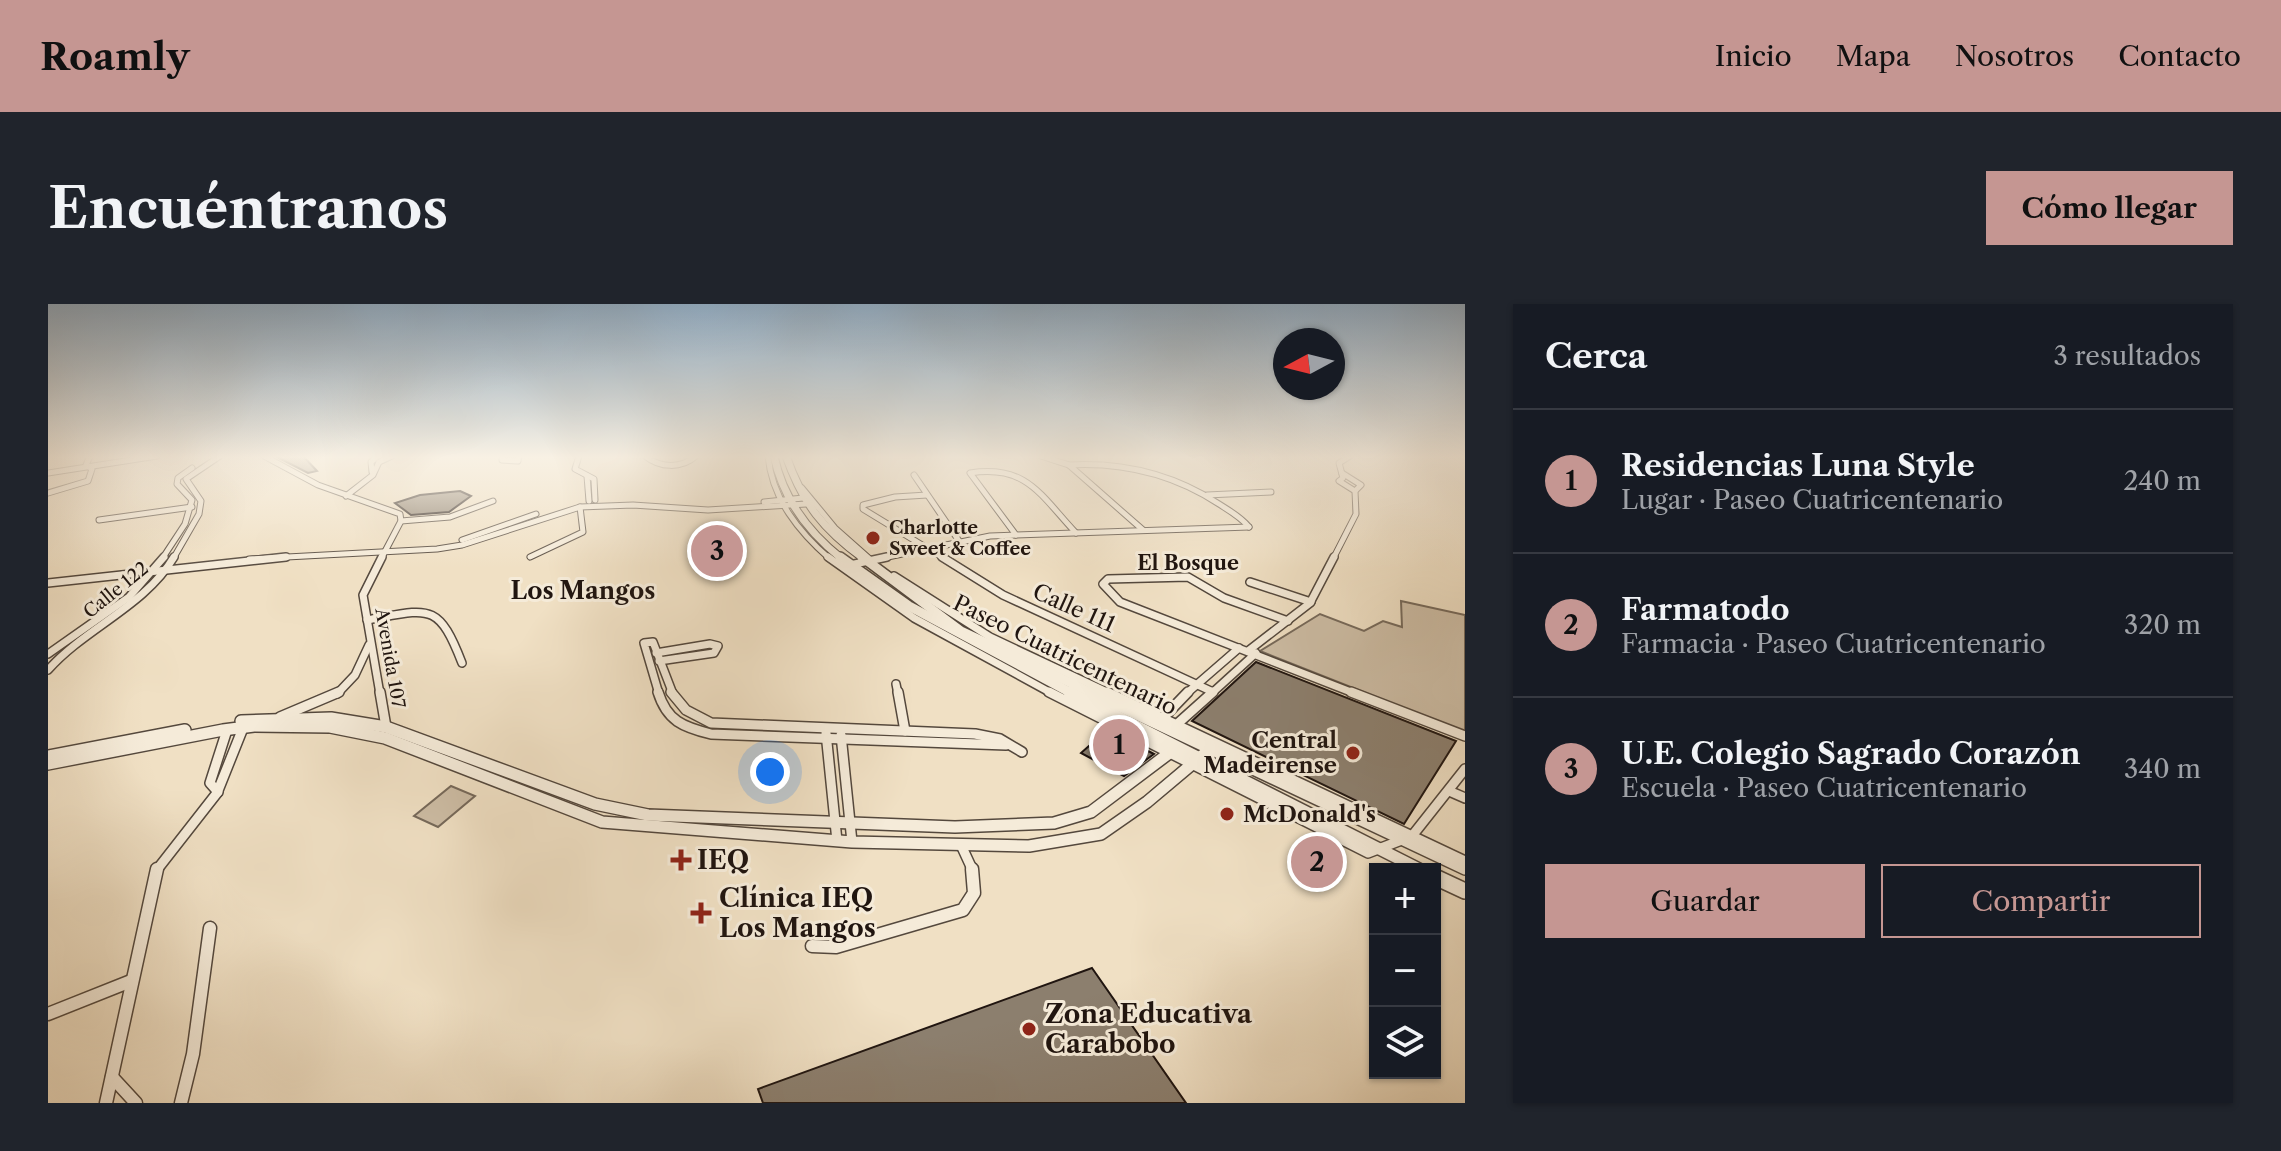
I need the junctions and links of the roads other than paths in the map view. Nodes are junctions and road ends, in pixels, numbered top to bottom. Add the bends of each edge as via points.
1 (185, 493) edge
2 (194, 493) edge
3 (339, 493) edge
4 (348, 493) edge
5 (590, 493) edge
6 (782, 493) edge
7 (784, 493) edge
8 (982, 493) edge
9 (1039, 493) edge
10 (1101, 493) edge
11 (1204, 493) edge
12 (1244, 493) edge
13 (1355, 493) edge
14 (927, 495) joint
15 (1207, 495) junction
16 (346, 496) junction
17 (803, 496) junction
18 (493, 501) dead end
19 (592, 501) junction
20 (787, 503) junction
21 (192, 507) junction
22 (580, 507) junction
23 (817, 512) junction
24 (99, 520) dead end
25 (401, 521) junction
26 (1144, 531) junction
27 (1076, 533) junction
28 (1016, 535) junction
29 (959, 541) junction
30 (387, 549) junction
31 (924, 549) junction
32 (530, 557) dead end
33 (868, 561) junction
34 (850, 565) junction
35 (168, 567) junction
36 (153, 569) junction
37 (48, 581) edge
38 (1250, 582) dead end
39 (1311, 602) junction
40 (367, 620) junction
41 (1288, 621) junction
42 (370, 640) junction
43 (1248, 650) junction
44 (48, 654) edge
45 (658, 657) junction
46 (462, 663) dead end
47 (48, 669) edge
48 (1028, 676) junction
49 (1197, 682) junction
50 (896, 684) dead end
51 (1213, 692) junction
52 (279, 717) junction
53 (1161, 720) junction
54 (386, 727) junction
55 (1175, 727) junction
56 (243, 728) junction
57 (227, 730) junction
58 (905, 731) junction
59 (826, 733) junction
60 (841, 734) junction
61 (1149, 735) junction
62 (1465, 736) edge
63 (1006, 745) junction
64 (1210, 749) junction
65 (1172, 751) junction
66 (1022, 752) dead end
67 (48, 756) edge
68 (1195, 762) junction
69 (48, 764) edge
70 (1465, 769) edge
71 (1449, 791) junction
72 (218, 792) junction
73 (1465, 798) edge
74 (837, 822) junction
75 (850, 823) junction
76 (1409, 838) junction
77 (837, 841) junction
78 (852, 842) junction
79 (961, 845) junction
80 (1381, 850) junction
81 (1465, 861) edge
82 (1407, 863) edge
83 (1465, 869) edge
84 (1441, 880) edge
85 (1465, 891) edge
86 (210, 928) dead end
87 (812, 946) dead end
88 (131, 981) junction
89 (48, 1014) edge
90 (112, 1077) junction
91 (106, 1103) edge
92 (136, 1103) edge
93 (181, 1103) edge

1 - 21 street
2 - 35 street, Calle 122 via 201,501 199,514
3 - 16 street
4 - 16 street
5 - 19 street
6 - 20 street, Paseo Cuatricentenario
7 - 20 street, Paseo Cuatricentenario
8 - 28 street
9 - 27 street
10 - 26 street
11 - 15 street
12 - 15 street
13 - 39 street via 1356,514
14 - 29 street
14 - 31 street, Calle 111 via 863,505
15 - 26 street via 1249,527
16 - 25 street via 392,509
17 - 20 street
17 - 23 street, Paseo Cuatricentenario
17 - 23 street, Paseo Cuatricentenario
18 - 25 street via 450,517
19 - 20 street
19 - 30 street via 534,514 458,541
20 - 22 street via 708,510
20 - 34 street, Paseo Cuatricentenario
20 - 48 street, Paseo Cuatricentenario via 807,537 858,581 909,615
21 - 24 street
21 - 36 street, Calle 122
22 - 30 street via 462,545
22 - 32 street via 585,529 581,535
23 - 33 street, Paseo Cuatricentenario
25 - 30 street, Avenida 107
26 - 27 street
27 - 28 street
28 - 29 street
29 - 31 street
30 - 35 street
30 - 40 street, Avenida 107 via 363,595
31 - 33 street
31 - 49 street, Calle 111 via 1003,595
33 - 34 street
33 - 53 street, Paseo Cuatricentenario via 961,631
34 - 48 street, Paseo Cuatricentenario via 956,636
35 - 36 street
35 - 47 street, Calle 122
36 - 37 street
36 - 44 street, Calle 122 via 129,597
38 - 39 street
39 - 41 street
40 - 42 street, Avenida 107
40 - 46 street via 436,617 445,622
41 - 43 street
41 - 43 street via 1224,598 1188,577 1108,579 1103,584 1120,602
42 - 52 street via 362,668 342,691
42 - 54 street, Avenida 107
43 - 49 street
43 - 51 street
43 - 62 street
45 - 45 street via 714,653 718,646 710,644
45 - 59 street via 675,701 694,717
45 - 59 street via 653,642 645,642 662,704 670,718 687,728 711,734
48 - 61 street, Paseo Cuatricentenario
48 - 65 street, Paseo Cuatricentenario
49 - 51 street, Calle 111
49 - 53 street
50 - 58 street
51 - 55 street
52 - 54 street
52 - 67 street
53 - 55 street, Paseo Cuatricentenario
53 - 61 street
54 - 74 street via 595,804 648,815
55 - 64 street, Paseo Cuatricentenario
55 - 76 street, Paseo Cuatricentenario
56 - 57 street
56 - 72 street
56 - 77 street via 330,727 385,738 602,822
57 - 69 street
57 - 72 street via 210,783
58 - 60 street
58 - 63 street via 989,736
59 - 60 street
59 - 74 street
60 - 63 street
60 - 75 street
61 - 65 street, Paseo Cuatricentenario
63 - 66 street
64 - 68 street
64 - 76 street, Paseo Cuatricentenario
65 - 68 street, Paseo Cuatricentenario
65 - 75 street via 1091,812 1054,823
68 - 79 street via 1101,834 1029,846
68 - 80 street, Paseo Cuatricentenario
70 - 71 street
71 - 73 street
71 - 76 street
72 - 88 street via 173,843 154,875
74 - 75 street
74 - 77 street
75 - 78 street
76 - 80 street
76 - 81 street, Paseo Cuatricentenario
76 - 83 street, Paseo Cuatricentenario
77 - 78 street
78 - 79 street
79 - 87 street via 977,883 963,910 836,947
80 - 82 street, Paseo Cuatricentenario
84 - 85 street
86 - 93 street
88 - 89 street
88 - 90 street
90 - 91 street
90 - 92 street

